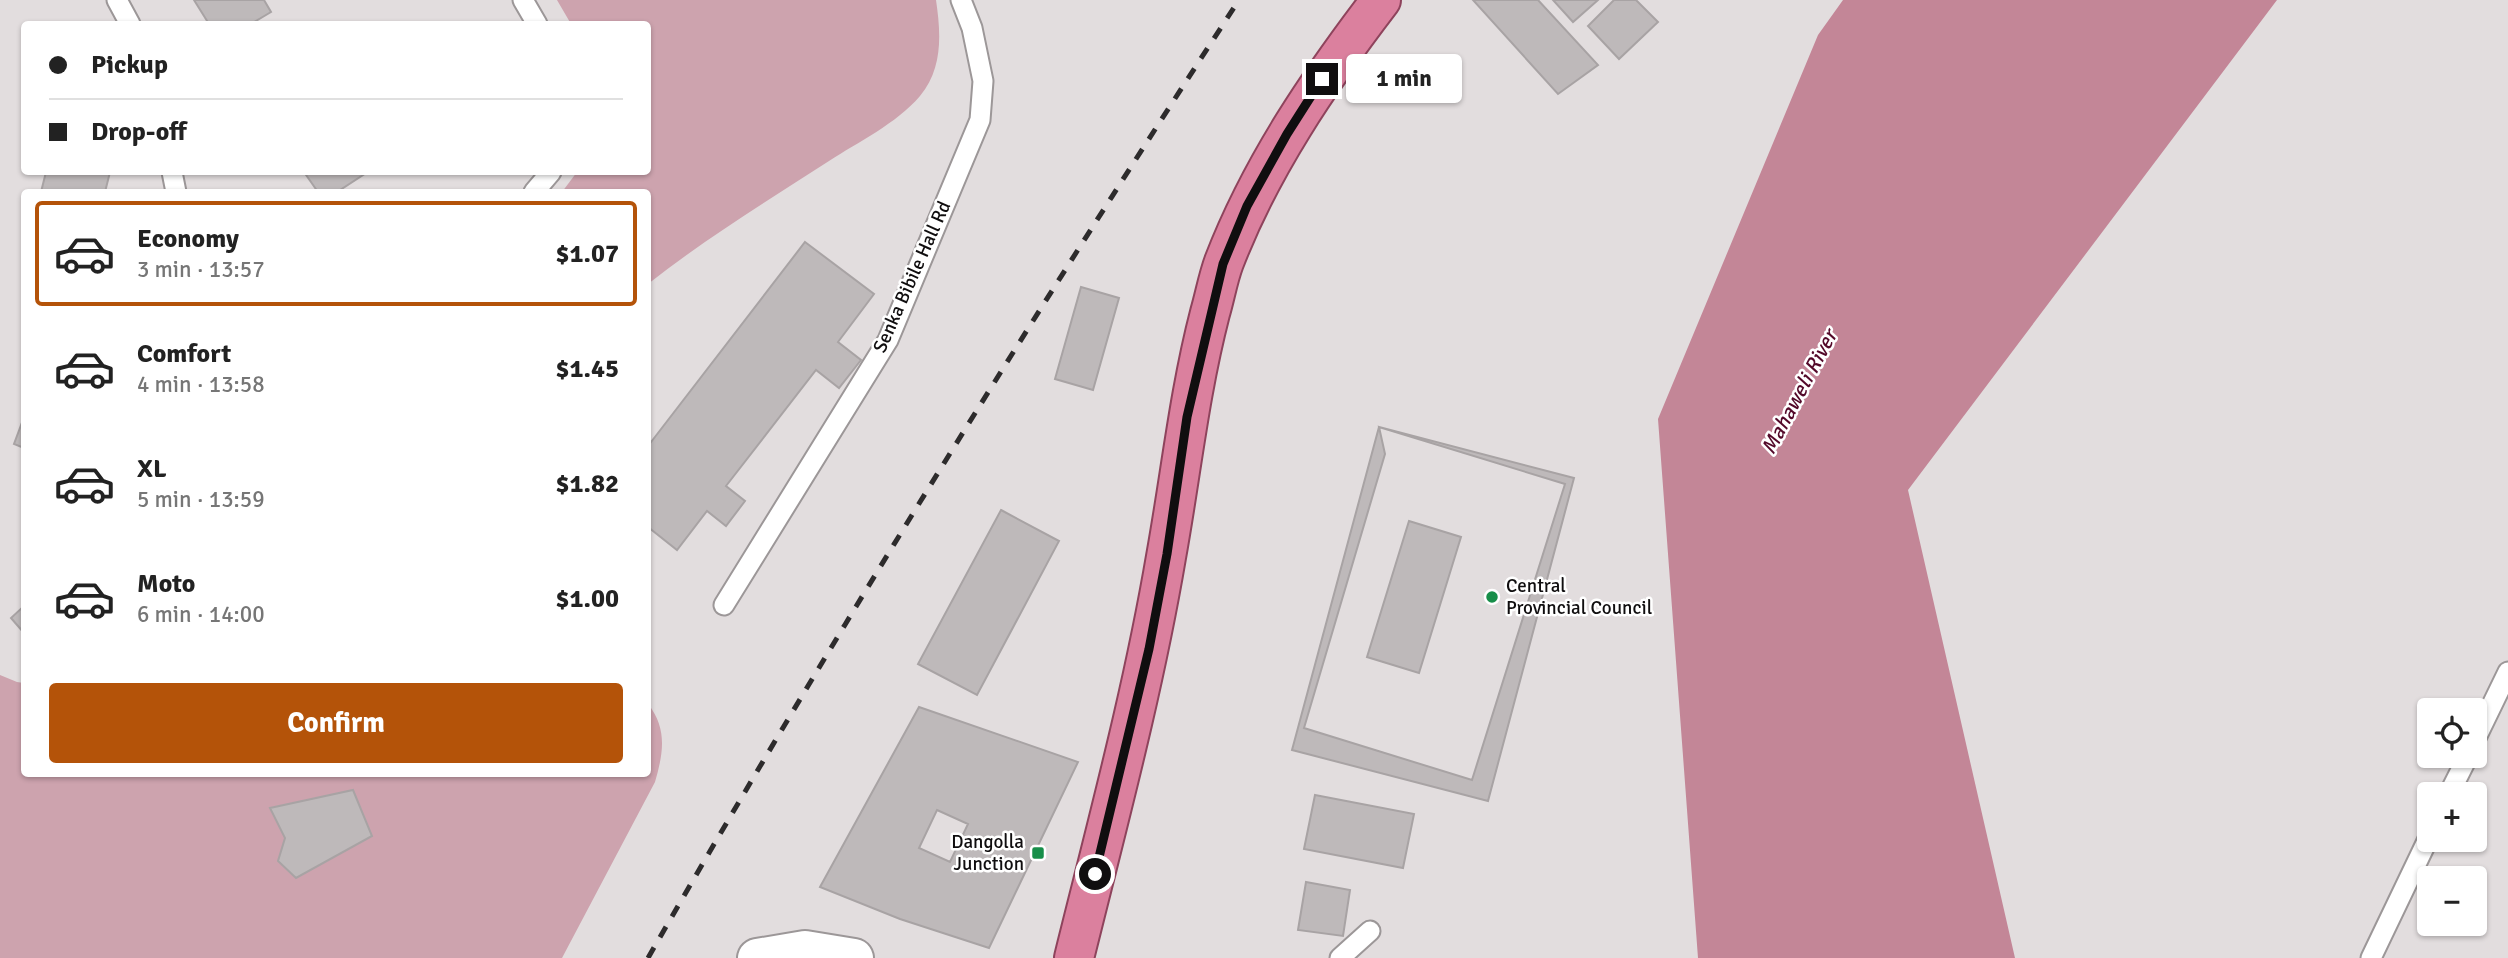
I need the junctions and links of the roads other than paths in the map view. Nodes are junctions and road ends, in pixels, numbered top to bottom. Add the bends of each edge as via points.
1 (117, 0) edge
2 (523, 0) edge
3 (961, 0) edge
4 (1381, 0) edge
5 (128, 21) edge
6 (535, 21) edge
7 (548, 175) edge
8 (537, 189) edge
9 (723, 605) dead end
10 (2508, 672) edge
11 (2487, 715) edge
12 (2422, 852) edge
13 (1370, 931) dead end
14 (757, 958) edge
15 (854, 958) edge
16 (1074, 958) edge
17 (1340, 958) edge
18 (2371, 958) edge

1 - 5 lane
2 - 6 lane
3 - 9 lane, Senka Bibile Hall Rd via 983,81 980,120 888,340
4 - 16 highway via 1287,134 1247,206 1223,264 1187,417 1149,649
7 - 8 lane
10 - 11 lane
12 - 18 lane
13 - 17 lane
14 - 15 street via 805,950

